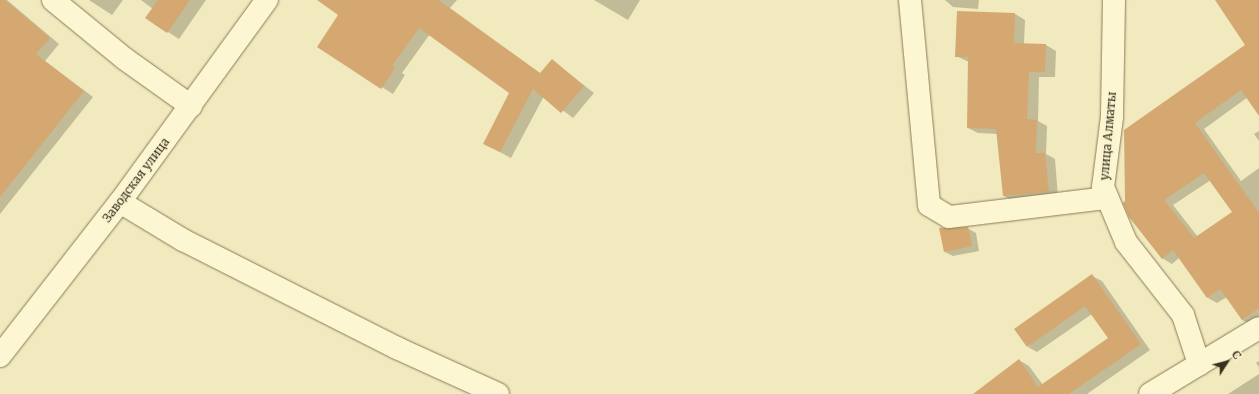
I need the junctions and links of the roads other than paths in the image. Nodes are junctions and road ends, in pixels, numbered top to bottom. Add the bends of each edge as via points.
1 (53, 0) edge
2 (268, 0) edge
3 (910, 0) edge
4 (1114, 0) edge
5 (191, 106) junction
6 (1107, 198) junction
7 (120, 202) junction
8 (1259, 328) edge
9 (0, 356) edge
10 (1199, 364) junction
11 (498, 394) edge
12 (1150, 394) edge

1 - 5 street via 125,59
2 - 5 street, Заводская улица
3 - 6 street via 929,205 949,217
4 - 6 street, улица Алматы via 1112,117 1102,187
5 - 7 street, Заводская улица
6 - 10 street, улица Алматы via 1126,242 1183,315
7 - 9 street, Заводская улица
7 - 11 street via 183,240 397,348
8 - 10 street
10 - 12 street

